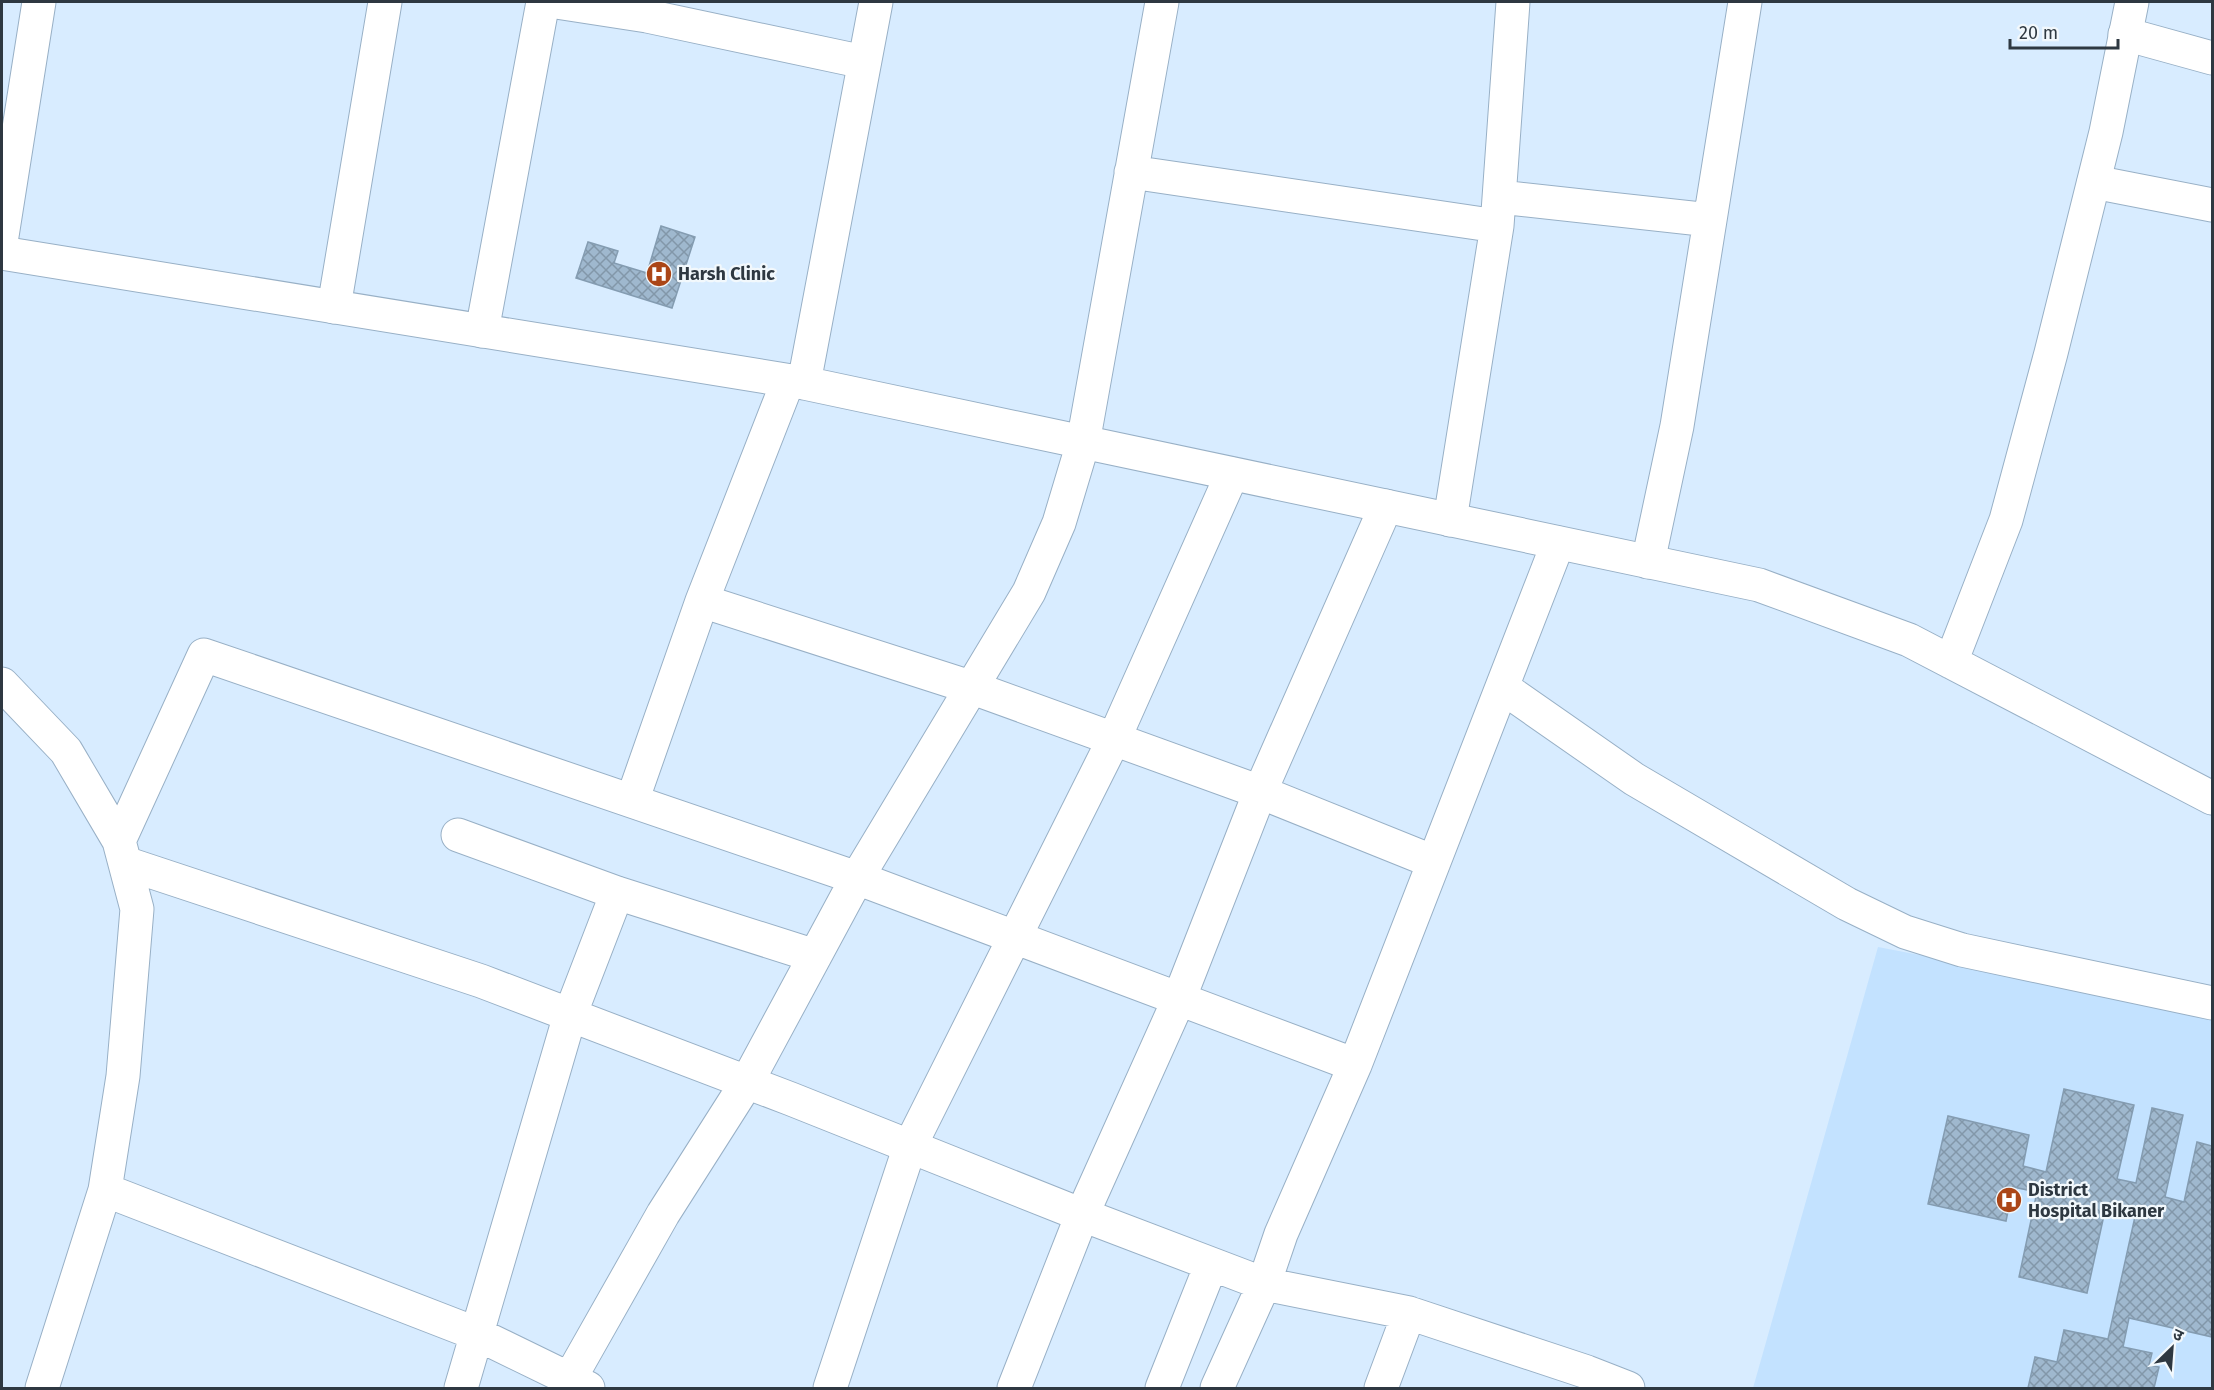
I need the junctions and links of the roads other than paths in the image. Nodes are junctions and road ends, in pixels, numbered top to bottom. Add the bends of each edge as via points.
1 (39, 2) edge
2 (386, 2) edge
3 (543, 2) edge
4 (556, 2) edge
5 (876, 2) edge
6 (1162, 2) edge
7 (1513, 2) edge
8 (1744, 2) edge
9 (2132, 2) edge
10 (709, 15) edge
11 (2126, 34) junction
12 (2212, 58) edge
13 (864, 62) junction
14 (1131, 172) junction
15 (2094, 182) junction
16 (2212, 205) edge
17 (1498, 212) junction
18 (1710, 220) junction
19 (2, 236) edge
20 (2, 253) edge
21 (334, 307) junction
22 (482, 331) junction
23 (796, 382) junction
24 (1083, 443) junction
25 (1232, 474) junction
26 (1386, 506) junction
27 (1450, 520) junction
28 (1558, 543) junction
29 (1648, 562) junction
30 (702, 600) junction
31 (1951, 662) junction
32 (2, 684) edge
33 (973, 687) junction
34 (1502, 687) junction
35 (1114, 739) junction
36 (1260, 792) junction
37 (2212, 798) edge
38 (632, 801) junction
39 (458, 835) dead end
40 (122, 852) junction
41 (1434, 862) junction
42 (857, 878) junction
43 (617, 893) junction
44 (1015, 938) junction
45 (815, 956) junction
46 (1179, 999) junction
47 (2212, 1003) edge
48 (570, 1015) junction
49 (1355, 1065) junction
50 (747, 1082) junction
51 (910, 1146) junction
52 (105, 1190) junction
53 (1082, 1215) junction
54 (1211, 1265) junction
55 (1264, 1284) junction
56 (1409, 1313) junction
57 (477, 1334) junction
58 (1584, 1380) edge
59 (578, 1384) edge
60 (42, 1389) edge
61 (461, 1389) edge
62 (830, 1389) edge
63 (1014, 1389) edge
64 (1162, 1389) edge
65 (1217, 1389) edge
66 (1381, 1389) edge
67 (1628, 1389) edge

1 - 19 street
2 - 21 street
3 - 22 street
4 - 10 street via 647,16
5 - 13 street
6 - 14 street
7 - 17 street
8 - 18 street
9 - 11 street
10 - 13 street
11 - 12 street
11 - 15 street
13 - 23 street
14 - 17 street
14 - 24 street
15 - 16 street
15 - 31 street via 2006,520
17 - 18 street
17 - 27 street
18 - 29 street via 1677,426
20 - 21 street
21 - 22 street
22 - 23 street
23 - 24 street
23 - 30 street
24 - 25 street
24 - 33 street via 1059,523 1029,592
25 - 26 street
25 - 35 street
26 - 27 street
26 - 36 street
27 - 28 street
28 - 29 street
28 - 34 street
29 - 31 street via 1759,585 1909,640
30 - 33 street
30 - 38 street
31 - 37 street
32 - 40 street via 66,751
33 - 35 street
33 - 42 street
34 - 41 street
34 - 47 street via 1634,779 1847,904 1905,932 1962,950
35 - 36 street
35 - 44 street
36 - 41 street
36 - 46 street
38 - 40 street via 204,655
38 - 42 street
39 - 43 street
40 - 48 street
40 - 52 street via 137,909 123,1076
41 - 49 street
42 - 44 street
42 - 45 street
43 - 45 street
43 - 48 street
44 - 46 street
44 - 51 street
45 - 50 street
46 - 49 street
46 - 53 street
48 - 50 street
48 - 57 street
49 - 55 street via 1281,1234
50 - 51 street
50 - 59 street via 663,1214
51 - 53 street
51 - 62 street
52 - 57 street
52 - 60 street
53 - 54 street
53 - 63 street
54 - 55 street
54 - 64 street
55 - 56 street
55 - 65 street
56 - 58 street
56 - 66 street
57 - 59 street
57 - 61 street
58 - 67 street

